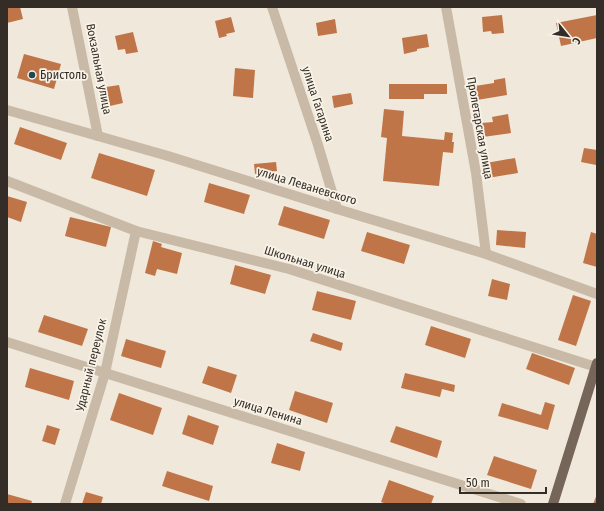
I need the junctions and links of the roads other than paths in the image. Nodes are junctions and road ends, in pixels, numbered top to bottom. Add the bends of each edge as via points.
1 (72, 7) edge
2 (272, 7) edge
3 (446, 7) edge
4 (7, 110) edge
5 (98, 136) junction
6 (7, 181) edge
7 (337, 209) junction
8 (136, 230) junction
9 (486, 254) junction
10 (597, 294) edge
11 (7, 342) edge
12 (596, 365) edge
13 (105, 373) junction
14 (65, 504) edge
15 (521, 504) edge
16 (553, 504) edge

1 - 5 street, Вокзальная улица
2 - 7 street, улица Гагарина
3 - 9 street, Пролетарская улица via 476,173
4 - 5 street, улица Леваневского
5 - 7 street, улица Леваневского
6 - 8 street, Школьная улица
7 - 9 street, улица Леваневского
8 - 12 street, Школьная улица via 289,270
8 - 13 street, Ударный переулок
9 - 10 street, улица Леваневского
11 - 13 street, улица Ленина
12 - 16 main road
13 - 14 street, Ударный переулок
13 - 15 street, улица Ленина

